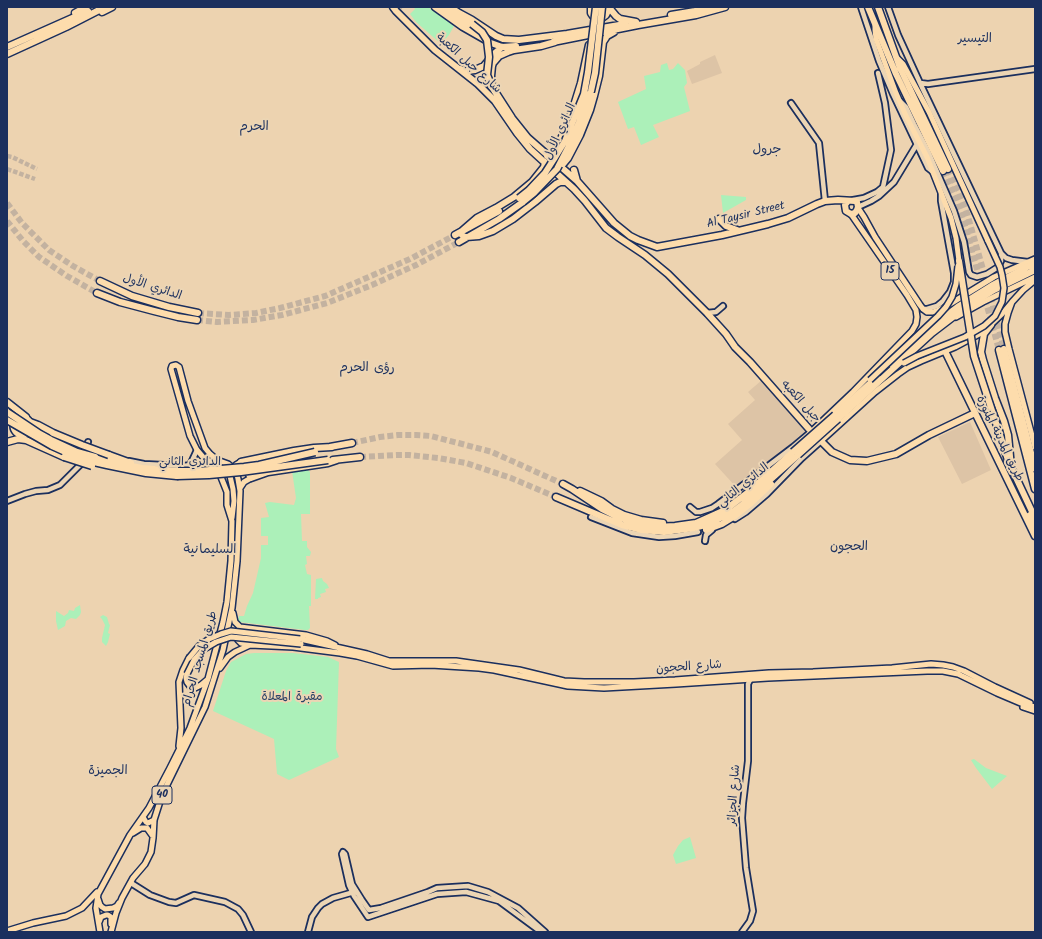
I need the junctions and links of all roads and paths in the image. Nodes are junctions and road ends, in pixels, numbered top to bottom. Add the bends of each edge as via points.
1 (86, 7) edge
2 (96, 7) edge
3 (105, 7) edge
4 (112, 7) edge
5 (394, 7) edge
6 (435, 7) edge
7 (442, 7) edge
8 (450, 7) edge
9 (591, 7) edge
10 (596, 7) edge
11 (602, 7) edge
12 (610, 7) edge
13 (710, 7) edge
14 (726, 7) edge
15 (860, 7) edge
16 (868, 7) edge
17 (878, 7) edge
18 (888, 7) edge
19 (401, 10) dead end
20 (459, 13) junction
21 (637, 24) junction
22 (875, 26) junction
23 (53, 27) junction
24 (66, 27) junction
25 (567, 34) junction
26 (592, 36) junction
27 (7, 47) edge
28 (505, 49) junction
29 (7, 54) edge
30 (896, 57) junction
31 (457, 68) junction
32 (1035, 69) edge
33 (467, 71) junction
34 (878, 73) dead end
35 (920, 83) junction
36 (492, 87) junction
37 (899, 99) junction
38 (791, 102) dead end
39 (917, 144) junction
40 (547, 156) junction
41 (545, 162) junction
42 (557, 169) junction
43 (574, 170) dead end
44 (933, 172) junction
45 (578, 181) junction
46 (566, 182) junction
47 (878, 194) junction
48 (941, 194) junction
49 (521, 200) junction
50 (825, 201) junction
51 (850, 201) junction
52 (844, 207) junction
53 (858, 208) junction
54 (851, 214) junction
55 (718, 219) dead end
56 (737, 230) junction
57 (462, 231) junction
58 (455, 235) tunnel mouth
59 (466, 238) junction
60 (459, 242) tunnel mouth
61 (647, 244) joint
62 (657, 247) junction
63 (1001, 253) junction
64 (648, 258) junction
65 (1035, 259) edge
66 (959, 261) junction
67 (1028, 262) junction
68 (1035, 264) edge
69 (1035, 270) edge
70 (1035, 277) edge
71 (1035, 280) edge
72 (100, 281) tunnel mouth
73 (98, 294) tunnel mouth
74 (1012, 302) junction
75 (723, 306) dead end
76 (923, 309) junction
77 (198, 313) tunnel mouth
78 (707, 313) junction
79 (196, 320) tunnel mouth
80 (949, 320) junction
81 (990, 326) junction
82 (944, 351) junction
83 (893, 369) junction
84 (865, 388) junction
85 (853, 392) junction
86 (875, 392) junction
87 (862, 397) junction
88 (7, 402) edge
89 (844, 407) junction
90 (7, 412) edge
91 (975, 413) junction
92 (837, 417) junction
93 (28, 419) junction
94 (7, 420) edge
95 (14, 422) junction
96 (7, 424) edge
97 (812, 431) junction
98 (21, 435) junction
99 (821, 441) junction
100 (7, 442) edge
101 (88, 442) dead end
102 (352, 443) tunnel mouth
103 (1035, 447) edge
104 (197, 450) junction
105 (314, 450) junction
106 (798, 455) junction
107 (360, 457) tunnel mouth
108 (123, 459) junction
109 (250, 460) junction
110 (328, 461) junction
111 (94, 462) junction
112 (241, 462) junction
113 (228, 464) junction
114 (233, 468) junction
115 (1035, 468) edge
116 (144, 470) junction
117 (178, 473) junction
118 (251, 478) junction
119 (563, 484) tunnel mouth
120 (233, 489) junction
121 (240, 489) junction
122 (572, 489) junction
123 (1035, 489) edge
124 (556, 497) tunnel mouth
125 (7, 500) edge
126 (565, 502) junction
127 (690, 507) dead end
128 (591, 517) joint
129 (1035, 518) edge
130 (232, 520) junction
131 (663, 522) dead end
132 (1035, 526) edge
133 (708, 530) junction
134 (698, 532) dead end
135 (1035, 536) edge
136 (705, 541) dead end
137 (232, 608) junction
138 (247, 628) junction
139 (300, 642) junction
140 (250, 645) junction
141 (340, 651) junction
142 (208, 679) junction
143 (744, 680) junction
144 (750, 680) junction
145 (214, 682) junction
146 (1008, 698) junction
147 (1018, 698) junction
148 (1035, 700) edge
149 (1024, 703) junction
150 (1035, 706) edge
151 (1035, 710) edge
152 (178, 752) junction
153 (143, 817) junction
154 (154, 820) junction
155 (130, 835) junction
156 (153, 836) junction
157 (131, 883) junction
158 (101, 886) junction
159 (355, 892) junction
160 (98, 894) junction
161 (121, 900) junction
162 (370, 910) junction
163 (373, 915) junction
164 (99, 926) junction
165 (7, 931) edge
166 (111, 931) edge
167 (100, 932) edge
168 (250, 932) edge
169 (308, 932) edge
170 (541, 932) edge
171 (545, 932) edge
172 (738, 932) edge
173 (742, 932) edge

1 - 23 highway
2 - 23 highway
3 - 24 highway
4 - 24 highway
5 - 31 highway, شارع جبل الكعبة via 435,50
6 - 28 highway via 463,27
7 - 25 highway via 495,42 520,43
8 - 20 highway
9 - 12 highway via 591,13 597,19 606,15
10 - 26 highway, الدائري الأول, bridge
11 - 42 highway, الدائري الأول, bridge via 591,91
12 - 21 highway via 620,19
13 - 21 highway
14 - 21 highway via 696,16
15 - 39 street via 903,118
16 - 22 highway
17 - 30 highway
18 - 35 street
19 - 33 highway, شارع جبل الكعبة via 434,45 456,65
20 - 25 highway via 503,39 520,40
20 - 36 highway, bridge via 482,32 487,40 487,75
21 - 25 highway
21 - 28 highway via 555,42
21 - 42 highway, bridge via 614,32 603,42 599,76 585,122 568,158
22 - 30 highway via 896,74 946,170
22 - 37 main road via 876,39
23 - 27 highway
24 - 29 highway
26 - 40 highway via 572,112 557,149
26 - 49 highway, الدائري الأول, bridge via 584,94 565,140 545,172
28 - 33 highway via 495,53 484,66
28 - 36 highway, شارع جبل الكعبة, bridge via 493,63
30 - 83 main road, bridge via 903,64 928,112 1000,268 1004,288 1002,302 995,316 984,326
31 - 33 highway
31 - 41 highway, شارع جبل الكعبة via 495,101 530,149
32 - 35 street via 955,81
34 - 47 street via 891,150 883,186
35 - 63 street
36 - 40 highway, شارع جبل الكعبة via 516,123
37 - 44 main road
37 - 63 street via 906,107 927,149 952,206 964,242 968,272 977,277 987,274 998,267
38 - 50 street via 819,143
39 - 44 street via 928,168
39 - 47 street via 894,182
40 - 45 highway, شارع جبل الكعبة
41 - 46 highway, شارع جبل الكعبة
41 - 57 highway via 544,167 514,197 478,218
42 - 49 highway, الدائري الأول, bridge via 534,193
43 - 45 highway
44 - 48 main road
45 - 61 highway, شارع جبل الكعبة via 614,223 630,236
46 - 59 highway via 556,184 513,219 493,231
46 - 64 highway, شارع جبل الكعبة via 585,200 606,228
47 - 51 street, Al Taysir Street
47 - 53 street
48 - 66 main road via 956,238
48 - 76 street via 954,282 943,301 937,306
49 - 57 highway, الدائري الأول
49 - 59 highway, الدائري الأول via 499,219
50 - 51 highway, Al Taysir Street
50 - 52 highway
50 - 56 highway, Al Taysir Street via 788,218
51 - 52 highway
51 - 53 highway via 857,202
52 - 54 highway
53 - 54 highway
53 - 76 main road, 15
54 - 85 main road, 15 via 907,294 917,313 912,331
55 - 56 highway via 726,226
56 - 62 highway, Al Taysir Street
57 - 58 highway, الدائري الأول
57 - 59 highway
59 - 60 highway, الدائري الأول
61 - 62 highway, Al Taysir Street
62 - 64 highway via 650,252
63 - 67 street via 1012,260
64 - 78 highway, جبل الكعبه
65 - 67 main road
66 - 84 main road, bridge via 956,284 946,307 870,380
66 - 132 highway, طريق المدينة المنورة, bridge via 974,356 1015,481
67 - 76 main road via 994,277 939,310 927,312
68 - 84 highway via 991,286 959,306 929,329
69 - 80 highway via 994,290
70 - 80 main road
71 - 74 main road
72 - 77 highway, الدائري الأول via 132,296
73 - 79 highway, الدائري الأول via 178,318
74 - 81 main road
74 - 103 main road via 1005,324 1006,332
75 - 78 street via 716,312
78 - 97 highway, جبل الكعبه via 735,348
80 - 83 highway
81 - 82 main road via 976,336
81 - 129 highway via 984,334 981,352 1008,435 1011,467
82 - 86 main road via 908,367
82 - 91 highway, طريق المدينة المنورة
83 - 87 highway
84 - 89 highway
85 - 89 highway
85 - 97 main road
86 - 87 highway
86 - 99 main road
87 - 92 highway
88 - 93 highway
89 - 92 highway
90 - 111 highway, bridge via 40,434
91 - 99 highway, جبل الكعبه via 896,454 867,461 850,460 832,452
91 - 135 highway, طريق المدينة المنورة
92 - 106 highway, الدائري الثاني, bridge
92 - 122 highway, الدائري الثاني, bridge via 733,505 696,523 674,526 639,524 611,514
93 - 95 main road via 23,416
93 - 98 main road via 31,427 29,432
93 - 108 highway, bridge via 53,433
94 - 111 highway, bridge via 52,446
95 - 96 main road
95 - 98 main road via 14,430
97 - 99 highway, جبل الكعبه
97 - 127 street via 712,508 696,512
98 - 100 main road
99 - 133 street via 746,512 728,524
100 - 111 highway, bridge via 26,440 64,456
101 - 125 street via 80,465 60,485
102 - 105 highway, الدائري الثاني
104 - 108 street via 190,465 184,466 144,464
104 - 113 main road, طريق المسجد الحرام via 190,436 172,375 171,369 174,365 179,367 205,448 217,460
104 - 130 main road, طريق المسجد الحرام via 216,467 227,492 227,505
105 - 109 highway
105 - 117 highway, الدائري الثاني, bridge via 259,465
106 - 126 highway, الدائري الثاني via 734,511 694,528 664,532 642,530 622,525
106 - 133 highway via 743,510
107 - 110 highway, الدائري الثاني
108 - 116 highway
109 - 112 highway
109 - 118 main road via 247,469
110 - 117 highway, الدائري الثاني, bridge via 209,475
110 - 118 highway via 268,472
111 - 116 highway via 118,471
112 - 113 main road
112 - 114 main road
113 - 114 main road
114 - 120 main road via 230,476
114 - 121 main road, طريق المسجد الحرام / 40
115 - 123 highway via 1001,349
116 - 117 highway, الدائري الثاني
118 - 121 main road via 244,482
119 - 122 highway, الدائري الثاني
120 - 121 main road via 236,486
120 - 130 main road
121 - 137 main road, طريق المسجد الحرام / 40
122 - 131 highway via 601,501 624,515
124 - 126 highway, الدائري الثاني
126 - 128 highway
128 - 134 street via 632,533 659,537
130 - 142 main road, طريق المسجد الحرام via 231,561 224,622
133 - 136 street
137 - 138 main road via 235,622 240,627
137 - 145 main road, طريق المسجد الحرام / 40
138 - 140 main road via 239,629 236,634 241,643
138 - 141 main road via 306,635 327,641
139 - 141 main road
139 - 142 main road, bridge via 231,637 223,639 204,649 194,660 186,678 190,686 195,688
139 - 152 main road, bridge via 231,631 209,639 200,646 189,658 179,682 181,728
140 - 141 main road
140 - 145 main road via 228,657
141 - 143 main road, شارع الحجون via 392,666 479,668 568,686 610,687
141 - 147 main road, شارع الحجون via 367,654 390,661 456,661 519,670 564,681 584,682 640,682 931,664 964,671
142 - 152 main road, طريق المسجد الحرام
143 - 144 main road, شارع الحجون
143 - 172 street, شارع الجزائر via 745,758 740,818 743,870 750,911
144 - 146 main road, شارع الحجون via 943,671 958,674
144 - 173 street, شارع الجزائر via 748,761 742,815 746,868 753,911
145 - 154 main road, طريق المسجد الحرام / 40 via 205,707 162,795
146 - 149 main road, شارع الحجون
146 - 151 main road via 1023,707
147 - 148 main road
147 - 149 main road, شارع الحجون
149 - 150 main road, شارع الحجون
152 - 153 main road, طريق المسجد الحرام
153 - 154 main road via 148,823
153 - 155 main road, طريق المسجد الحرام
154 - 156 main road, طريق المسجد الحرام / 40
155 - 156 main road via 141,828 147,828
155 - 158 main road, طريق المسجد الحرام
156 - 157 main road, طريق المسجد الحرام / 40 via 151,852
157 - 161 main road, طريق المسجد الحرام / 40
157 - 168 street via 150,895 169,902 176,903 194,895 225,902 243,915
158 - 160 main road, طريق المسجد الحرام
158 - 165 main road via 82,908 66,916
159 - 159 street via 345,854 343,852 349,885
159 - 162 street
159 - 163 street via 368,917
159 - 169 street via 332,898 322,904 312,917
160 - 161 main road via 98,901 105,909 117,906
160 - 164 main road, طريق المسجد الحرام via 96,908
161 - 166 main road, طريق المسجد الحرام / 40
162 - 163 street
162 - 171 street via 437,888 468,886 488,892 518,908
163 - 170 street via 437,894 466,892 499,901
164 - 166 main road via 99,919 108,915 111,917
164 - 167 main road, طريق المسجد الحرام

